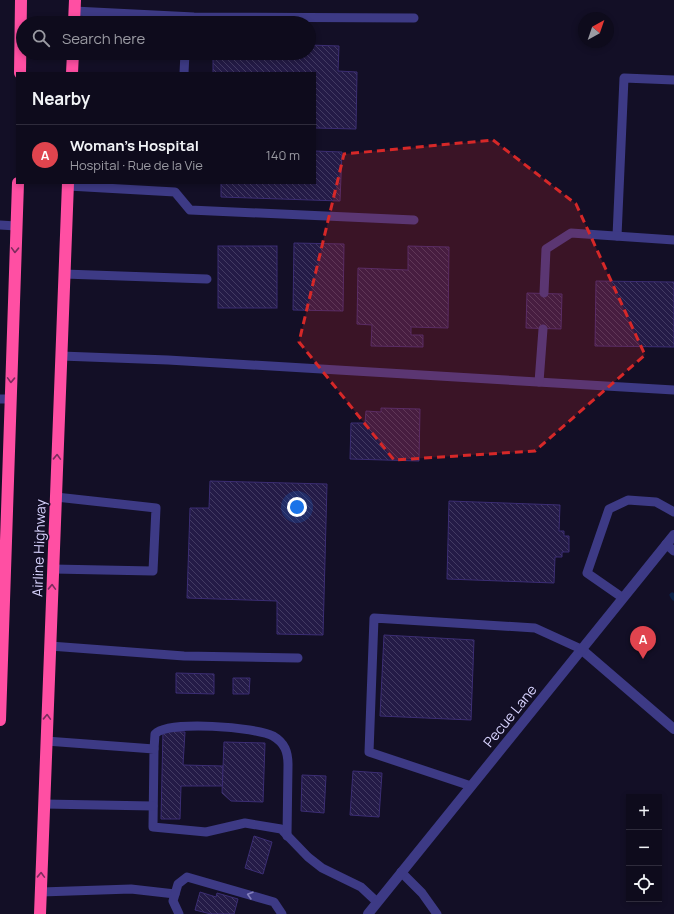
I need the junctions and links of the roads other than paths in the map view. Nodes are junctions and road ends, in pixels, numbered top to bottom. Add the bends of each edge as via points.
1 (21, 0) edge
2 (74, 5) edge
3 (21, 16) edge
4 (74, 16) edge
5 (157, 16) edge
6 (414, 18) dead end
7 (316, 19) edge
8 (20, 60) edge
9 (73, 60) edge
10 (185, 60) edge
11 (20, 72) edge
12 (72, 72) edge
13 (184, 72) edge
14 (674, 80) edge
15 (18, 184) edge
16 (68, 185) edge
17 (175, 187) edge
18 (414, 220) dead end
19 (0, 225) edge
20 (16, 226) junction
21 (617, 236) junction
22 (674, 240) edge
23 (64, 274) junction
24 (207, 279) dead end
25 (544, 293) dead end
26 (543, 328) dead end
27 (61, 356) junction
28 (539, 382) junction
29 (674, 390) edge
30 (5, 399) edge
31 (56, 497) junction
32 (674, 512) edge
33 (674, 535) edge
34 (670, 548) edge
35 (3, 549) edge
36 (53, 569) junction
37 (623, 598) junction
38 (50, 646) junction
39 (582, 649) junction
40 (298, 658) dead end
41 (0, 720) edge
42 (674, 729) edge
43 (46, 741) junction
44 (154, 749) junction
45 (471, 786) junction
46 (44, 804) junction
47 (153, 806) junction
48 (288, 836) junction
49 (401, 872) junction
50 (41, 892) junction
51 (175, 894) junction
52 (373, 910) edge
53 (40, 914) edge
54 (179, 914) edge
55 (282, 914) edge
56 (437, 914) edge

1 - 3 highway
2 - 4 highway
2 - 5 lane
6 - 7 lane
8 - 11 highway
9 - 12 highway
10 - 13 lane
14 - 21 lane via 624,78
15 - 20 highway
16 - 17 lane
16 - 23 highway, Airline Highway
17 - 18 lane via 190,210
19 - 20 lane
20 -> 30 highway
21 - 22 lane
21 - 25 lane via 571,233 546,249
23 - 24 lane
23 - 27 highway, Airline Highway
26 - 28 lane
27 - 28 lane
31 -> 27 highway, Airline Highway
28 - 29 lane
30 - 35 highway
31 - 36 highway, Airline Highway
31 - 36 lane via 156,508 153,571
32 - 37 lane via 656,502 628,500 609,509 587,573
33 - 34 street, Pecue Lane
34 - 37 street, Pecue Lane
35 - 41 highway
38 -> 36 highway, Airline Highway
37 - 39 street, Pecue Lane
38 - 40 lane via 184,656
43 -> 38 highway, Airline Highway
39 - 42 street
39 - 45 street, Pecue Lane
39 - 45 lane via 535,628 374,618 369,752
43 - 44 lane
43 - 46 highway, Airline Highway
44 - 47 lane
44 - 48 lane via 155,734 158,731 192,726 223,726 255,730 273,736 282,743 288,754
45 - 49 street, Pecue Lane
46 - 47 lane
50 -> 46 highway, Airline Highway
47 - 48 lane via 153,827 206,832 245,823 281,829
48 - 52 lane via 322,868 361,887
49 - 52 street, Pecue Lane
49 - 56 lane via 422,893
50 - 51 lane via 131,888
50 - 53 highway, Airline Highway
51 - 54 lane via 173,901
55 -> 51 lane via 274,902 188,877 178,884

